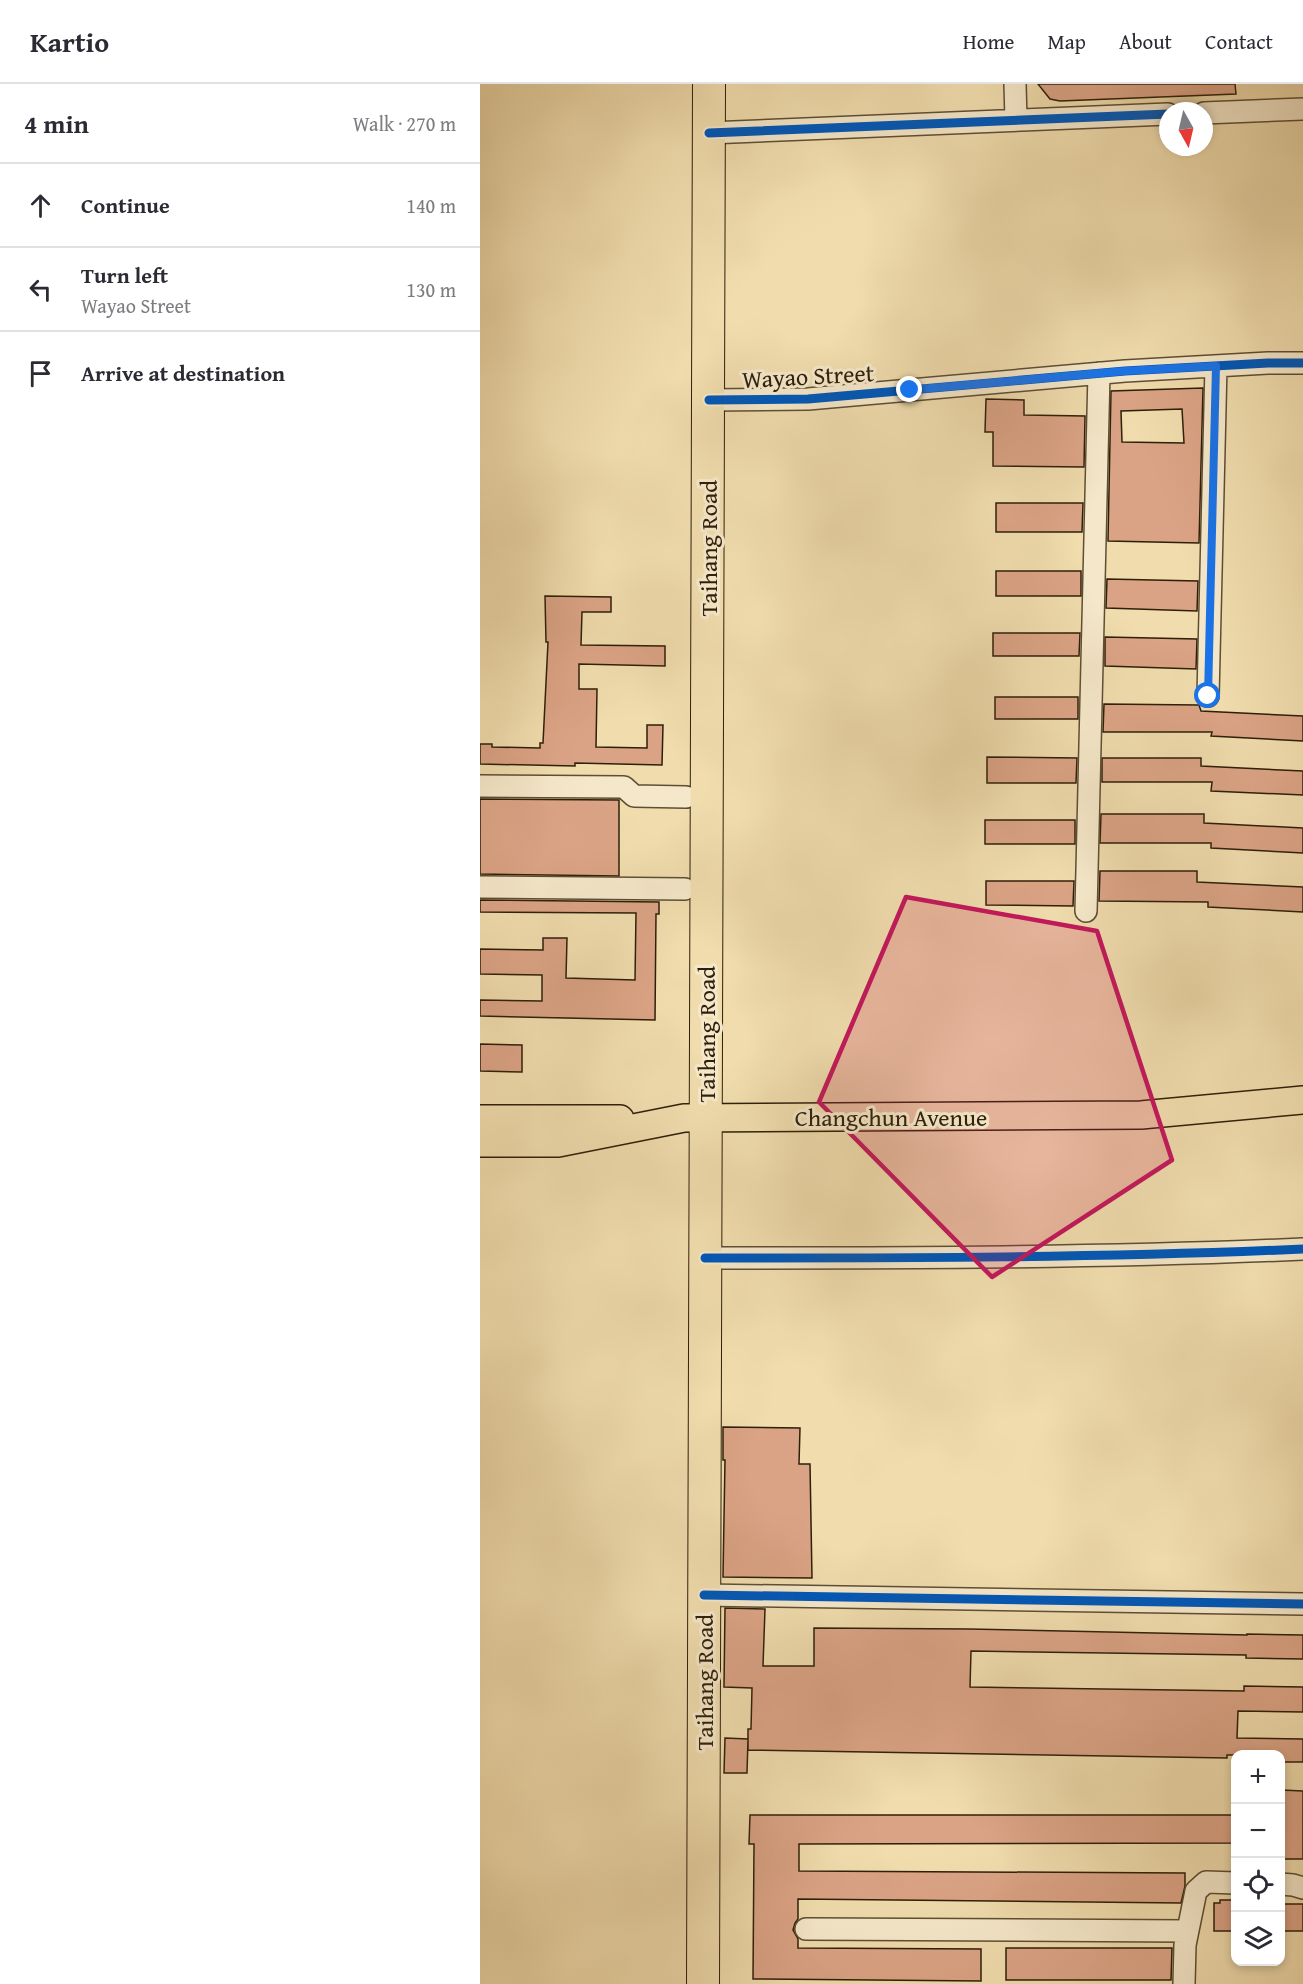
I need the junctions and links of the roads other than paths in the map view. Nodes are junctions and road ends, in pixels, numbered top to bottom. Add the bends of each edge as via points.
1 (688, 84) edge
2 (709, 84) edge
3 (1015, 84) edge
4 (1303, 109) edge
5 (1213, 113) edge
6 (1159, 114) edge
7 (1016, 120) junction
8 (709, 133) junction
9 (1303, 363) edge
10 (1216, 366) junction
11 (1099, 373) junction
12 (709, 400) junction
13 (1208, 696) dead end
14 (480, 786) edge
15 (686, 797) junction
16 (480, 887) edge
17 (685, 890) junction
18 (1086, 911) dead end
19 (1303, 1100) edge
20 (695, 1118) junction
21 (480, 1119) edge
22 (480, 1143) edge
23 (1303, 1249) edge
24 (705, 1258) junction
25 (704, 1595) junction
26 (1303, 1604) edge
27 (1231, 1883) edge
28 (1285, 1884) edge
29 (1303, 1888) edge
30 (806, 1929) dead end
31 (1188, 1931) junction
32 (682, 1984) edge
33 (703, 1984) edge
34 (1184, 1984) edge

1 - 15 highway, Taihang Road
2 - 8 highway, Taihang Road
3 - 7 street
4 - 5 street
6 - 7 street
7 - 8 street
8 - 12 highway, Taihang Road
9 - 10 street, Wayao Street
10 - 11 street, Wayao Street
10 - 13 street
11 - 12 street, Wayao Street via 808,399
11 - 18 street
12 - 20 highway, Taihang Road
14 - 15 street via 624,787 634,796
15 - 17 highway, Taihang Road
16 - 17 street
17 - 20 highway, Taihang Road
19 - 20 main road, Changchun Avenue via 1141,1115
20 - 21 main road
20 - 22 main road, Changchun Avenue via 558,1143
20 - 24 highway, Taihang Road
20 - 32 highway, Taihang Road
23 - 24 street via 987,1258
24 - 25 highway, Taihang Road
25 - 26 street
25 - 33 highway, Taihang Road
27 - 31 street via 1206,1882 1196,1891
28 - 29 street
30 - 31 street
31 - 34 street

